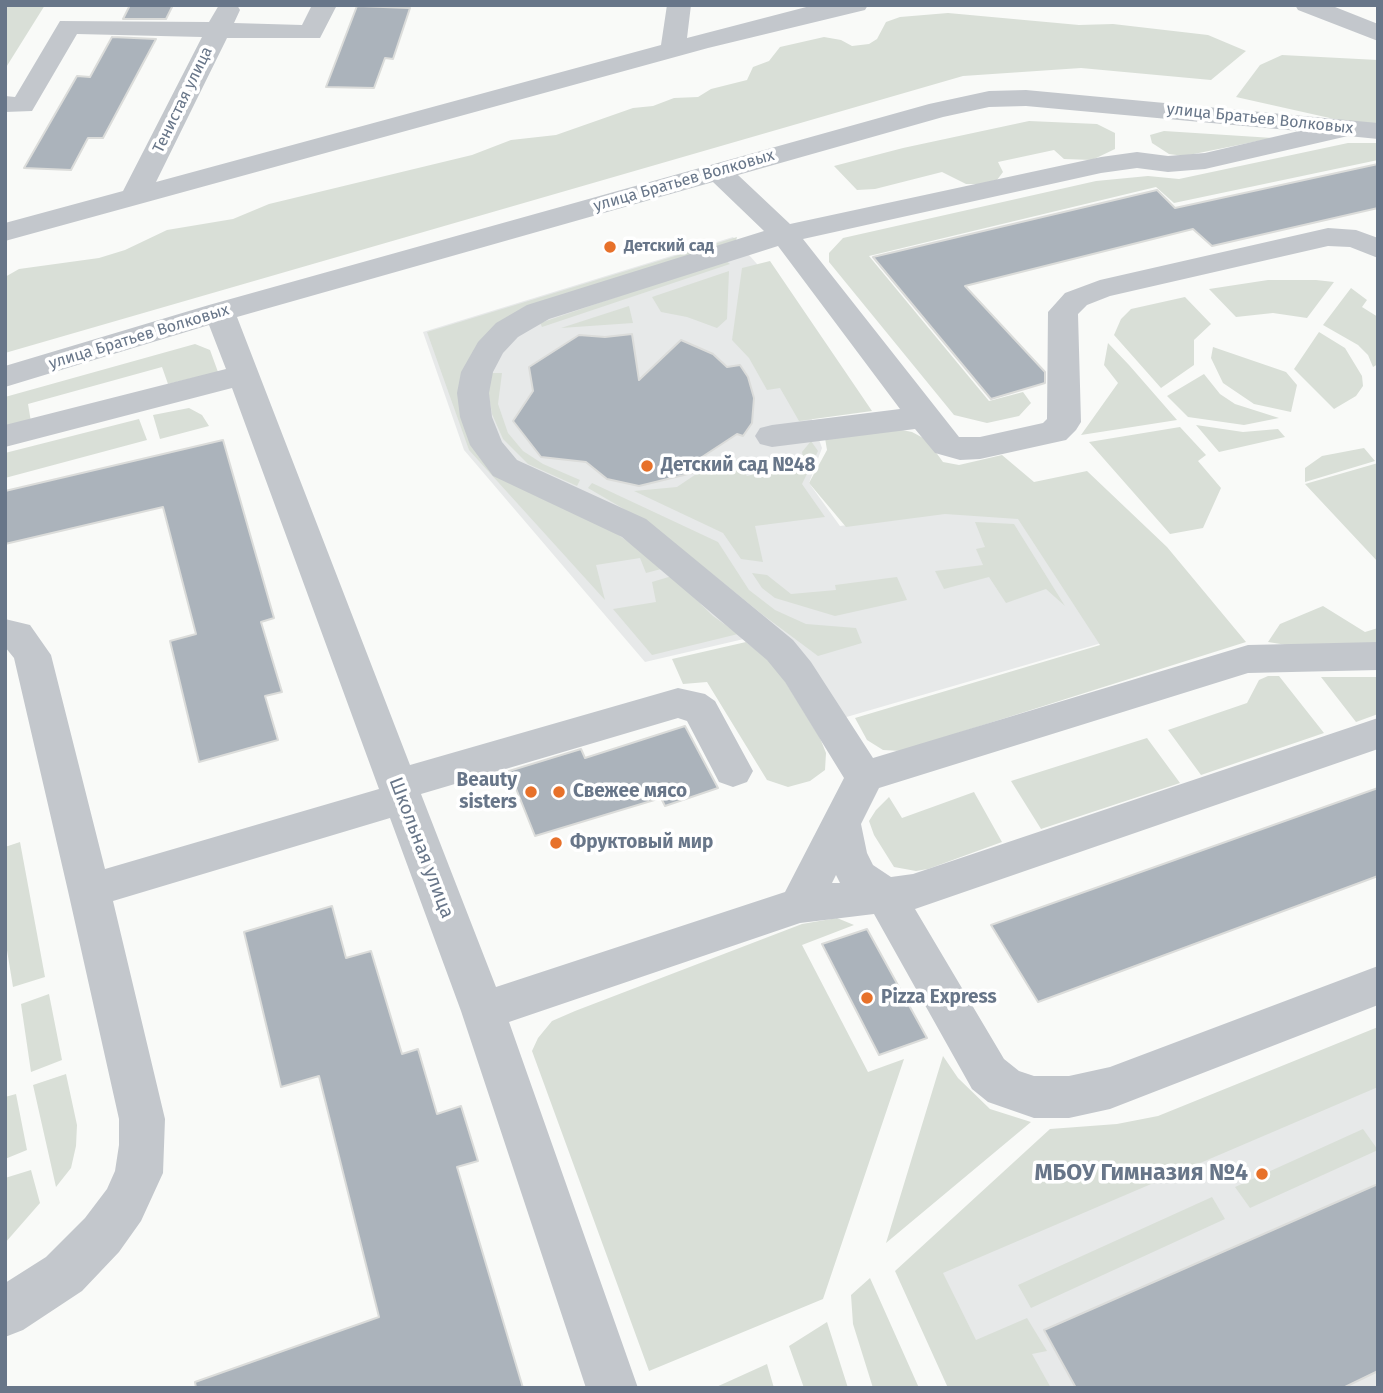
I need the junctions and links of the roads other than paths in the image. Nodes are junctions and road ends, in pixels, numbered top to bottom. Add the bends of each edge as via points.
1 (230, 5) edge
2 (325, 5) edge
3 (679, 5) edge
4 (856, 5) edge
5 (1307, 5) edge
6 (76, 16) edge
7 (218, 30) junction
8 (1378, 33) edge
9 (673, 50) junction
10 (5, 104) edge
11 (1134, 106) junction
12 (1343, 129) junction
13 (1378, 131) edge
14 (1137, 160) junction
15 (719, 172) junction
16 (135, 195) junction
17 (5, 232) edge
18 (784, 234) junction
19 (1378, 249) edge
20 (220, 312) junction
21 (243, 375) junction
22 (5, 377) edge
23 (923, 417) junction
24 (5, 436) edge
25 (772, 436) dead end
26 (5, 633) edge
27 (1378, 656) edge
28 (1378, 733) edge
29 (733, 771) dead end
30 (864, 777) junction
31 (399, 792) junction
32 (840, 820) junction
33 (89, 891) junction
34 (885, 895) junction
35 (800, 905) junction
36 (1378, 985) edge
37 (483, 1011) junction
38 (5, 1312) edge
39 (612, 1388) edge

1 - 7 street, Тенистая улица
2 - 7 street via 311,33
3 - 9 street
4 - 9 street
5 - 8 street
6 - 7 street
6 - 10 street via 23,105
7 - 16 street, Тенистая улица
9 - 16 street
11 - 12 street, улица Братьев Волковых
11 - 14 street
11 - 15 street, улица Братьев Волковых via 989,99
12 - 13 street, улица Братьев Волковых
12 - 14 street via 1205,161 1168,164
14 - 18 street
15 - 18 street
15 - 20 street, улица Братьев Волковых
16 - 17 street
18 - 23 street
18 - 30 street via 538,312 507,330 489,349 477,372 475,417 487,445 505,468 634,528 780,650
19 - 23 street via 1356,239 1328,237 1100,289 1076,299 1063,312 1066,410 1064,422 1054,432 960,449 947,445
20 - 21 street, Школьная улица
20 - 22 street, улица Братьев Волковых
21 - 24 street
21 - 31 street, Школьная улица
23 - 25 street
26 - 33 street via 17,635 33,655
27 - 30 street via 1248,659
28 - 34 street via 913,891
29 - 31 street via 701,711 691,704 678,704
30 - 32 street
31 - 33 street
31 - 37 street, Школьная улица
32 - 34 street via 846,855 858,877
32 - 35 street
33 - 38 street via 142,1119 139,1173 124,1205 102,1235 64,1274
34 - 35 street
34 - 36 street via 988,1074 1004,1087 1034,1097 1069,1097 1110,1088
35 - 37 street
37 - 39 street, Школьная улица

